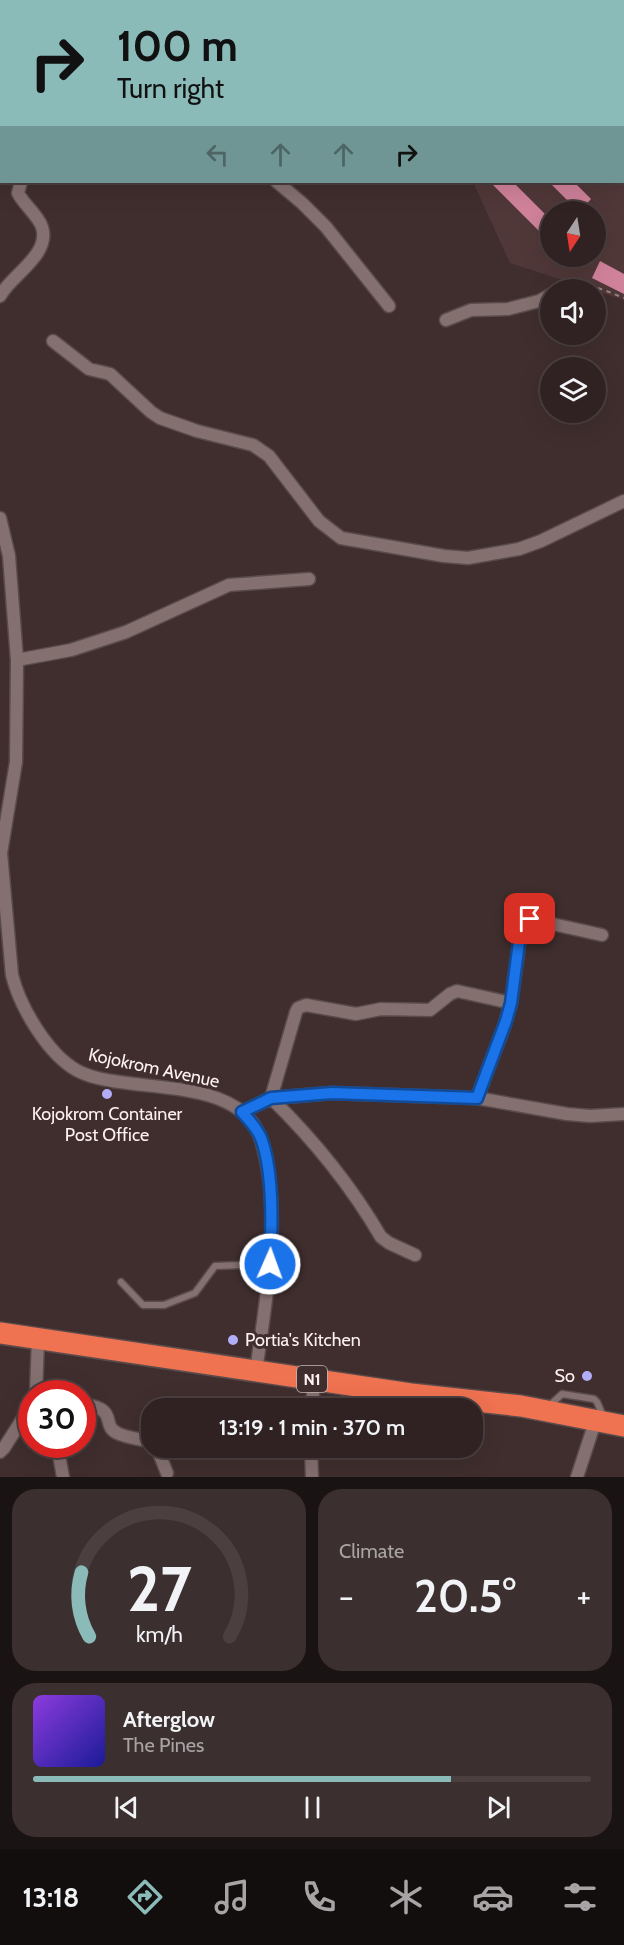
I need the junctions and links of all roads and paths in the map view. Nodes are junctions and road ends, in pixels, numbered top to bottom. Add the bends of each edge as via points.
1 (21, 183) edge
2 (278, 183) edge
3 (606, 292) edge
4 (0, 296) edge
5 (624, 298) edge
6 (540, 300) edge
7 (389, 306) dead end
8 (446, 320) dead end
9 (53, 341) dead end
10 (624, 501) edge
11 (0, 518) edge
12 (309, 579) dead end
13 (17, 660) junction
14 (602, 935) dead end
15 (511, 1003) junction
16 (271, 1098) junction
17 (477, 1098) junction
18 (242, 1112) junction
19 (624, 1114) edge
20 (415, 1255) dead end
21 (270, 1264) junction
22 (121, 1282) dead end
23 (0, 1333) edge
24 (38, 1340) junction
25 (256, 1371) junction
26 (314, 1379) junction
27 (37, 1380) edge
28 (313, 1398) edge
29 (96, 1406) edge
30 (608, 1422) edge
31 (18, 1426) edge
32 (141, 1439) edge
33 (0, 1452) edge
34 (60, 1458) edge
35 (161, 1458) edge
36 (311, 1458) edge
37 (166, 1473) dead end
38 (63, 1477) edge
39 (312, 1477) edge
40 (577, 1477) edge

1 - 4 street via 18,193 42,226 42,242
2 - 7 street via 326,227
3 - 5 path
6 - 8 street via 508,309 471,310
9 - 10 street via 89,369 110,374 160,418 262,449 319,521 341,538 468,558 541,542
11 - 13 street, Kojokrom Avenue via 9,556
12 - 13 street via 229,585 135,629 71,650
13 - 18 street, Kojokrom Avenue via 16,762 1,853 12,975 24,1010 61,1058 76,1070 96,1078 194,1091
14 - 15 street via 525,920
15 - 16 street via 457,991 430,1010 381,1009 356,1014 302,1006 296,1012
15 - 17 street
16 - 17 street via 332,1093
16 - 18 street
16 - 20 street via 339,1172 381,1238
17 - 19 street via 567,1114
18 - 21 street, Kojokrom Avenue via 261,1139 268,1171
21 - 22 lane via 215,1266 195,1293 164,1305 143,1305
21 - 25 street, Kojokrom Avenue
23 - 24 highway, N1
24 - 25 highway, N1
24 - 27 street
25 - 26 highway, N1
26 - 28 street
26 - 30 highway, N1
29 - 32 street via 103,1409 117,1433
30 - 40 street
31 - 33 street
34 - 38 street
35 - 37 street
36 - 39 street

